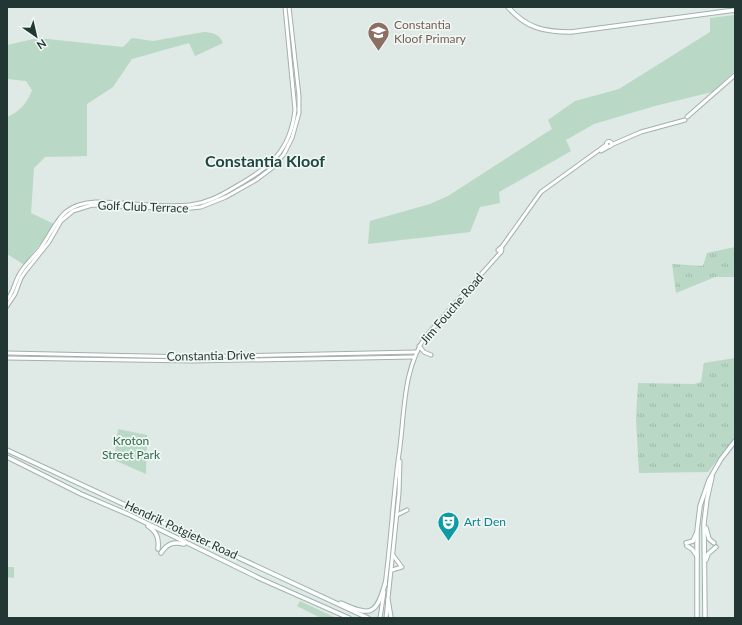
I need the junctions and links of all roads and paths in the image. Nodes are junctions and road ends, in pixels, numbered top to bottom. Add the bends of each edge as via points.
1 (286, 7) edge
2 (289, 7) edge
3 (506, 7) edge
4 (735, 10) edge
5 (735, 75) edge
6 (7, 300) edge
7 (7, 306) edge
8 (419, 346) junction
9 (416, 352) junction
10 (7, 353) edge
11 (432, 355) dead end
12 (414, 357) junction
13 (7, 358) edge
14 (735, 441) edge
15 (7, 450) edge
16 (399, 454) junction
17 (7, 457) edge
18 (713, 474) junction
19 (407, 510) dead end
20 (397, 514) junction
21 (130, 515) junction
22 (704, 523) junction
23 (697, 531) junction
24 (158, 549) dead end
25 (200, 549) junction
26 (161, 553) dead end
27 (393, 556) junction
28 (698, 559) junction
29 (705, 564) junction
30 (392, 570) junction
31 (385, 584) junction
32 (314, 593) junction
33 (388, 600) junction
34 (349, 618) edge
35 (368, 618) edge
36 (380, 618) edge
37 (386, 618) edge
38 (391, 618) edge
39 (697, 618) edge
40 (705, 618) edge

1 - 6 street, Golf Club Terrace via 295,110 289,138 271,164 252,178 202,203 180,205 96,202 72,207 59,218 42,247 22,271
2 - 7 street, Golf Club Terrace via 298,113 292,138 284,154 272,168 226,197 201,207 182,209 92,205 73,211 61,221 49,242 25,272
3 - 4 main road via 521,20 548,32 571,32
5 - 8 street, Jim Fouche Road via 686,119 640,131 609,145 541,192 501,250
8 - 9 street, Jim Fouche Road
8 - 11 street via 424,352
9 - 10 street, Constantia Drive via 192,356
9 - 12 street, Jim Fouche Road
12 - 13 street, Constantia Drive via 192,361
12 - 16 street, Jim Fouche Road
14 - 18 main road
15 - 32 main road, Hendrik Potgieter Road
16 - 20 street, Jim Fouche Road
16 - 31 street, Jim Fouche Road
17 - 21 main road, Hendrik Potgieter Road
18 - 22 main road
18 - 23 main road via 702,498
19 - 20 street
20 - 27 street, Jim Fouche Road
21 - 24 main road via 155,531
21 - 25 main road, Hendrik Potgieter Road
22 - 29 main road
22 - 29 main road via 708,537 715,545 708,554
23 - 28 main road
23 - 28 main road via 694,539 687,544
25 - 26 main road via 177,542 170,543
25 - 34 main road, Hendrik Potgieter Road
27 - 30 street, Jim Fouche Road
27 - 30 street via 401,566
28 - 39 main road
29 - 40 main road
30 - 33 street, Jim Fouche Road
31 - 32 main road via 378,604 370,611 364,612
31 - 36 street, Jim Fouche Road
32 - 35 main road, Hendrik Potgieter Road
33 - 37 street, Jim Fouche Road
33 - 38 main road

